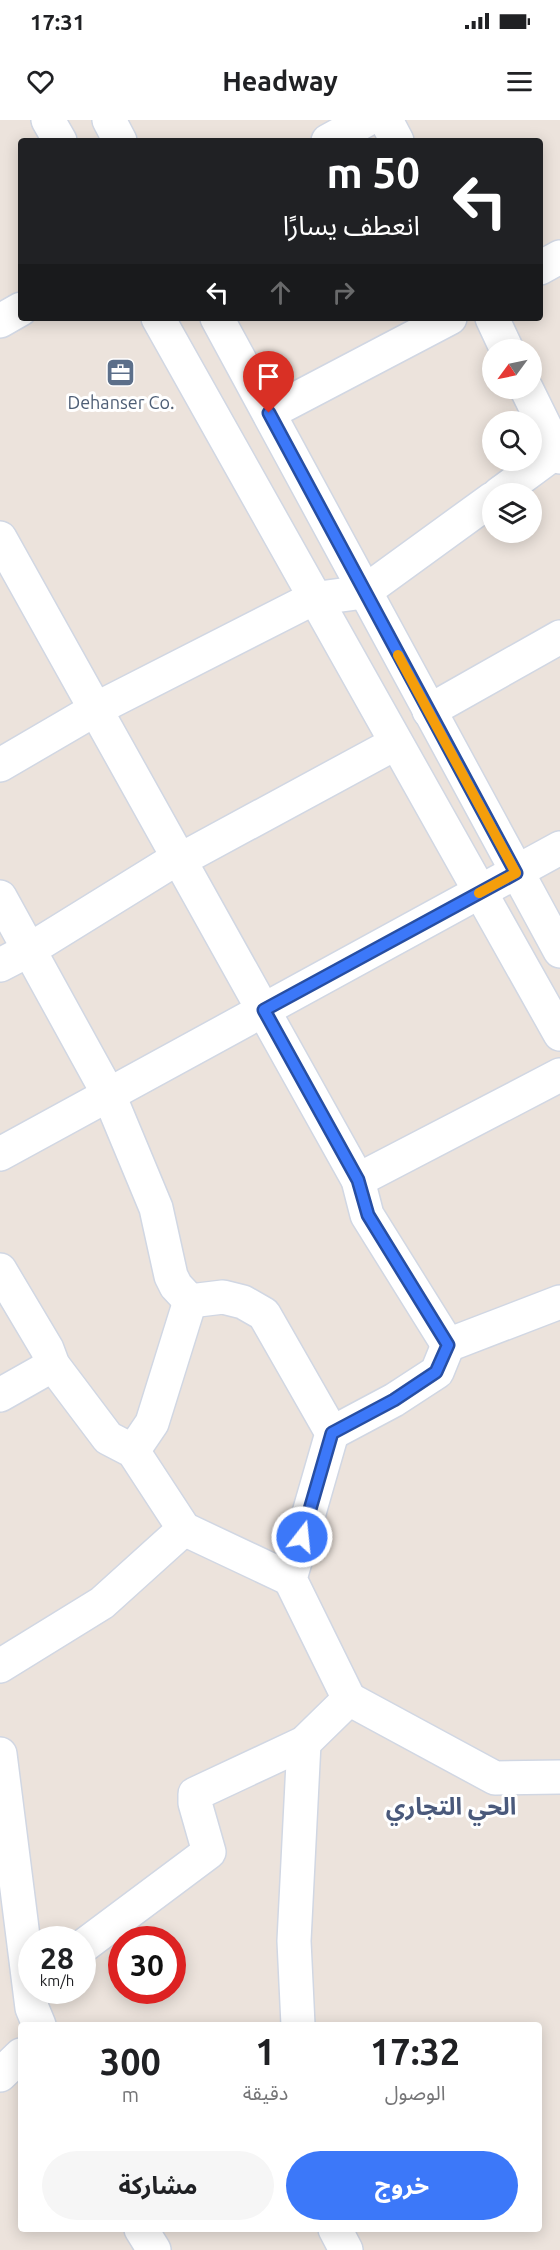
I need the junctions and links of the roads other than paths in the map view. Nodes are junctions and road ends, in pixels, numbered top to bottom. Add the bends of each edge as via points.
1 (48, 120) edge
2 (109, 120) edge
3 (366, 120) edge
4 (386, 120) edge
5 (58, 138) edge
6 (118, 138) edge
7 (333, 138) edge
8 (395, 138) edge
9 (560, 257) edge
10 (543, 266) edge
11 (18, 311) edge
12 (0, 321) edge
13 (160, 321) edge
14 (219, 321) edge
15 (444, 321) edge
16 (493, 321) edge
17 (502, 339) edge
18 (532, 399) edge
19 (269, 413) junction
20 (559, 453) edge
21 (515, 483) edge
22 (482, 506) edge
23 (0, 538) edge
24 (364, 592) junction
25 (316, 600) junction
26 (560, 637) edge
27 (96, 709) junction
28 (429, 711) junction
29 (396, 743) junction
30 (0, 765) edge
31 (560, 848) edge
32 (180, 860) junction
33 (516, 873) junction
34 (479, 892) junction
35 (0, 897) edge
36 (29, 950) junction
37 (560, 951) edge
38 (0, 965) edge
39 (264, 1010) junction
40 (560, 1034) edge
41 (560, 1075) edge
42 (109, 1095) junction
43 (0, 1154) edge
44 (358, 1180) junction
45 (0, 1270) edge
46 (190, 1301) junction
47 (560, 1302) edge
48 (448, 1345) junction
49 (53, 1365) junction
50 (0, 1395) edge
51 (332, 1433) junction
52 (134, 1451) junction
53 (184, 1529) junction
54 (290, 1579) junction
55 (0, 1666) edge
56 (349, 1699) junction
57 (304, 1743) junction
58 (0, 1754) edge
59 (560, 1777) edge
60 (22, 1926) edge
61 (96, 1937) edge
62 (32, 2004) edge
63 (38, 2022) edge
64 (298, 2022) edge
65 (18, 2058) edge
66 (0, 2075) edge
67 (143, 2232) edge
68 (337, 2232) edge
69 (154, 2250) edge
70 (346, 2250) edge

1 - 5 street
2 - 6 street
3 - 7 street
4 - 8 street
9 - 10 street
11 - 12 street
13 - 25 street
14 - 19 street
15 - 19 street
16 - 17 street
18 - 20 street
19 - 24 street
20 - 21 street
22 - 24 street
23 - 27 street
24 - 25 street
24 - 28 street
25 - 27 street
25 - 29 street
26 - 28 street
27 - 30 street
27 - 32 street
28 - 33 street
29 - 32 street
29 - 34 street
31 - 33 street
32 - 36 street
32 - 39 street
33 - 34 street
33 - 37 street
34 - 39 street
34 - 40 street
35 - 36 street
36 - 38 street
36 - 42 street
39 - 42 street
39 - 44 street
41 - 44 street
42 - 43 street
42 - 46 street via 156,1208 171,1276
44 - 48 street via 368,1215
45 - 49 street
46 - 51 street via 223,1297 243,1302 264,1314
46 - 52 street via 152,1423
47 - 48 street
48 - 51 street via 436,1372
49 - 50 street
49 - 52 street via 108,1438
51 - 54 street
52 - 53 street
53 - 54 street
53 - 55 street via 102,1603
54 - 56 street
56 - 57 street
56 - 59 street via 495,1778
57 - 61 street via 195,1794 209,1852
57 - 64 street via 294,1941
58 - 60 street
62 - 63 street
65 - 66 street
67 - 69 street
68 - 70 street

